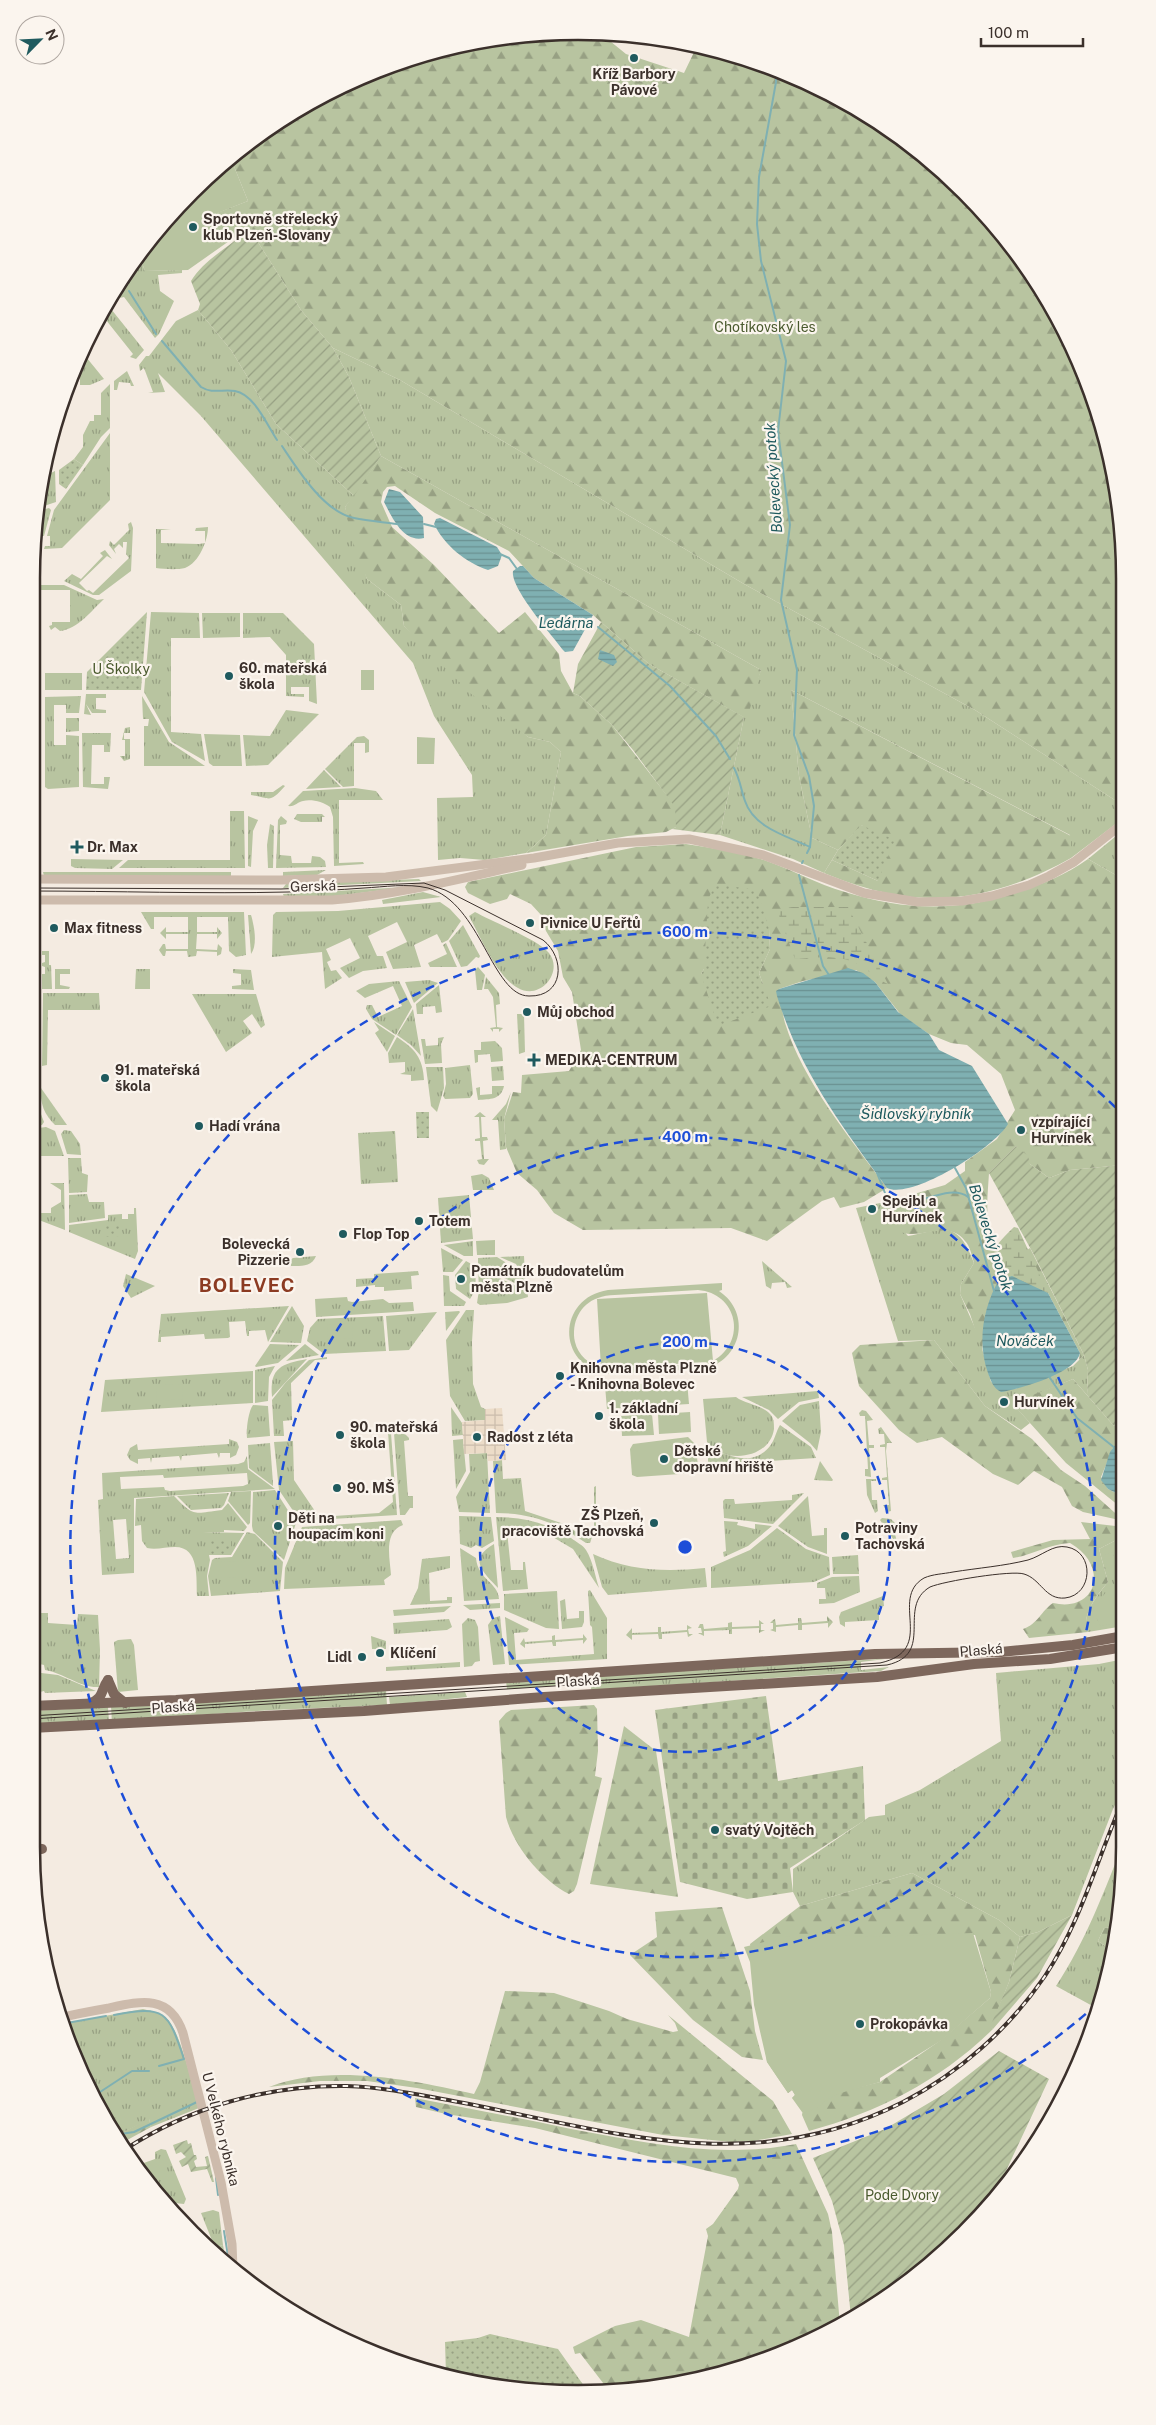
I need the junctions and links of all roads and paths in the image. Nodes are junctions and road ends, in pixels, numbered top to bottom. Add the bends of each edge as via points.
1 (1116, 829) edge
2 (591, 848) junction
3 (40, 879) edge
4 (40, 900) edge
5 (1116, 1638) edge
6 (1116, 1648) edge
7 (125, 1703) junction
8 (87, 1704) junction
9 (40, 1706) edge
10 (40, 1728) edge
11 (68, 2016) edge
12 (233, 2259) edge

1 - 2 street, Gerská via 1074,862 1049,876 1000,894 962,901 918,902 864,892 763,855 688,839 650,840
2 - 3 street, Gerská via 429,872 360,878
2 - 4 street, Gerská via 422,887 352,898 281,901
5 - 7 main road, Plaská via 1073,1646 1001,1652 876,1654
6 - 10 main road, Plaská via 1050,1659 974,1664 877,1677
7 - 8 main road, Plaská
7 - 8 main road via 114,1694 108,1680 96,1702
8 - 9 main road, Plaská
11 - 12 street, U Velkého rybníka via 137,2002 161,2005 176,2018 183,2033 221,2182

